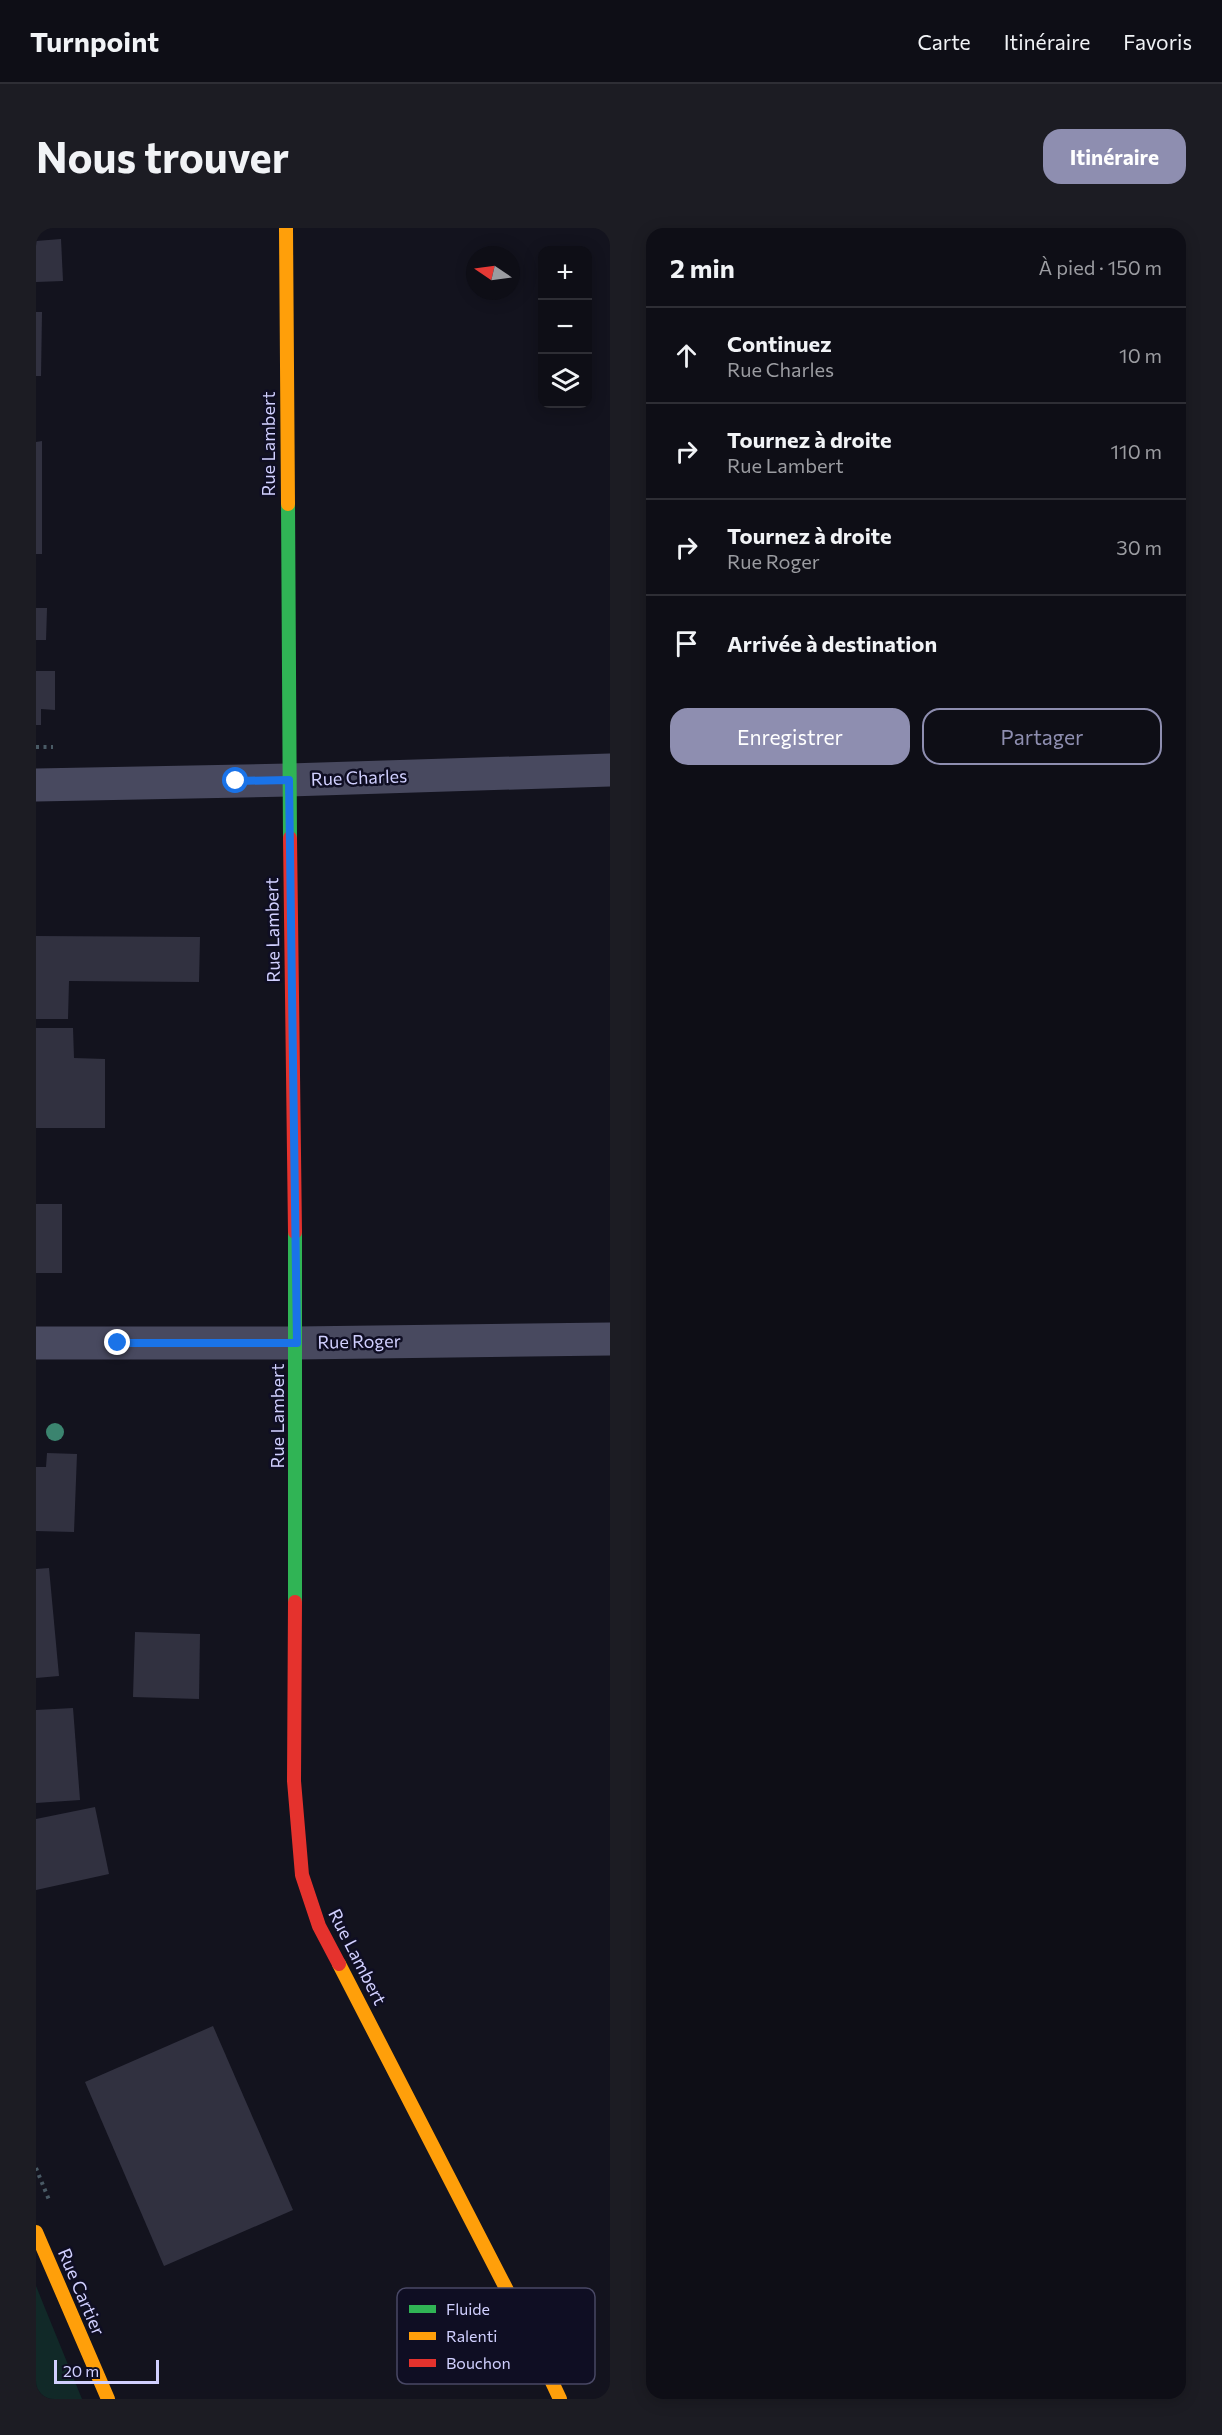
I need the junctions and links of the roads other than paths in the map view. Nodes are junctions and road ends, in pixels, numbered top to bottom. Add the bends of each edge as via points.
1 (286, 228) edge
2 (610, 770) edge
3 (289, 780) junction
4 (36, 785) edge
5 (610, 1339) edge
6 (36, 1343) edge
7 (297, 1343) junction
8 (36, 2232) edge
9 (506, 2288) edge
10 (553, 2384) edge
11 (108, 2399) edge
12 (560, 2399) edge

1 - 3 street, Rue Lambert
2 - 3 street, Rue Charles
3 - 4 street, Rue Charles
3 - 7 street, Rue Lambert
5 - 7 street, Rue Roger
6 - 7 street, Rue Roger
7 - 9 street, Rue Lambert via 294,1782 302,1875 319,1926
8 - 11 street, Rue Cartier
10 - 12 street, Rue Lambert

